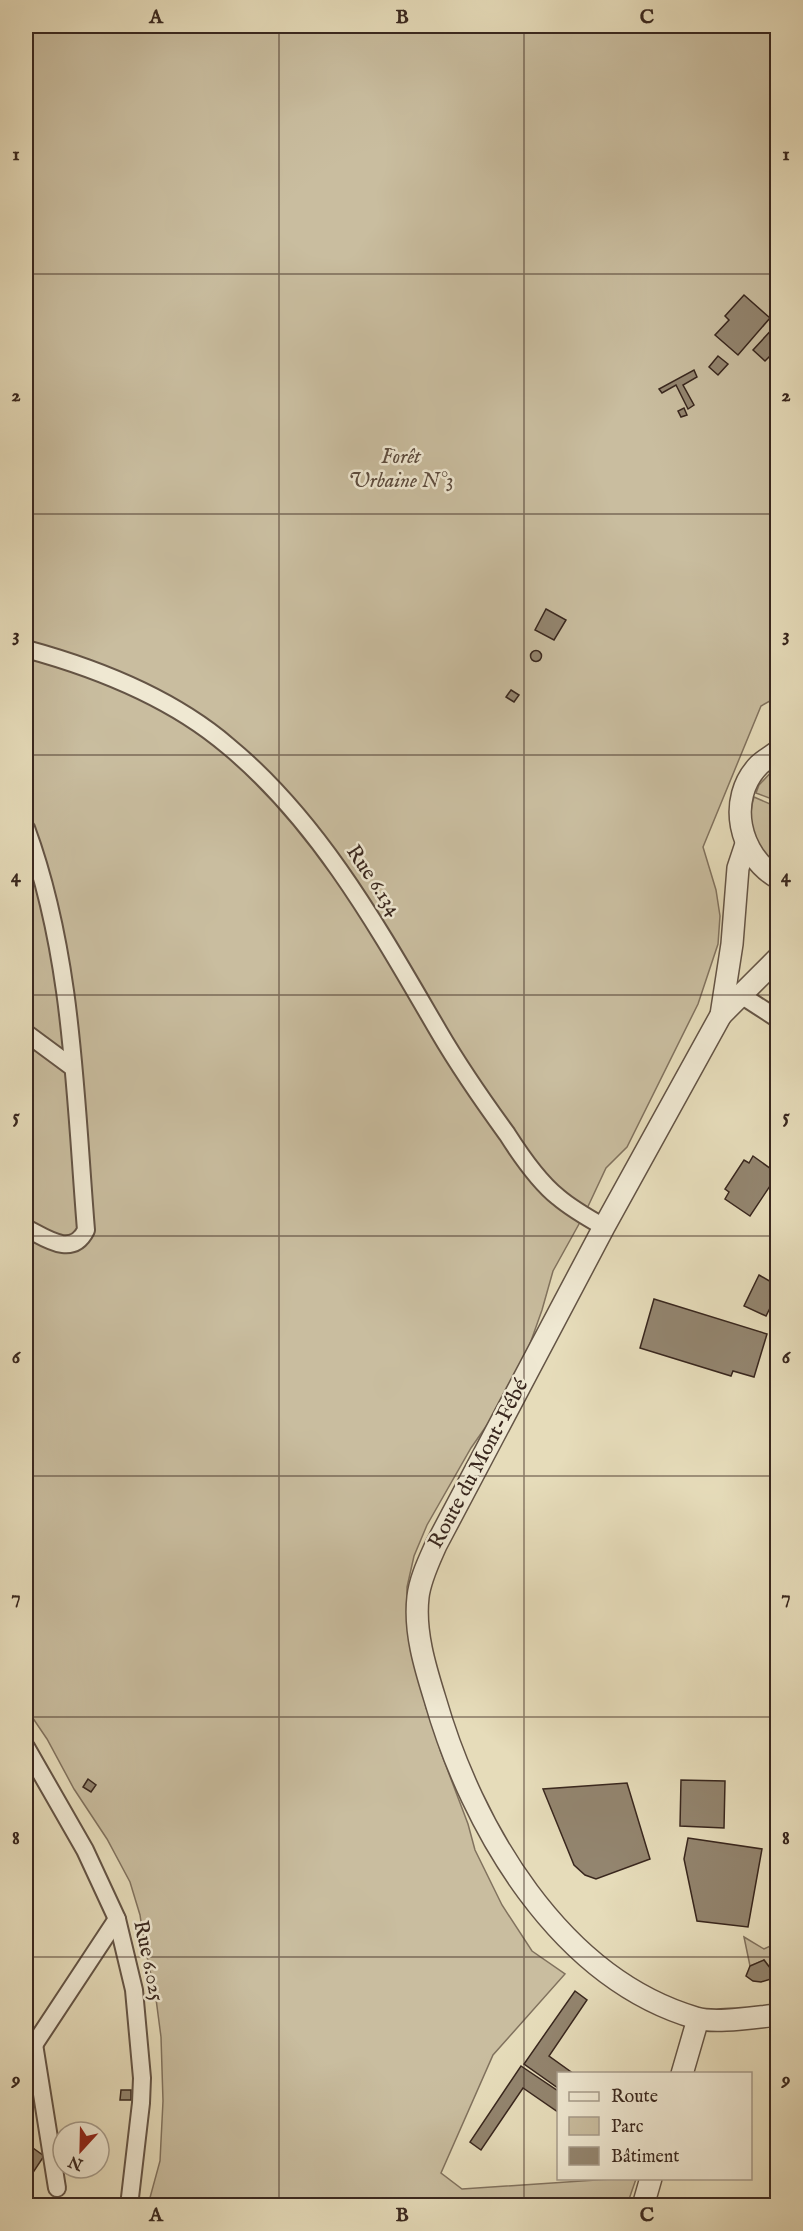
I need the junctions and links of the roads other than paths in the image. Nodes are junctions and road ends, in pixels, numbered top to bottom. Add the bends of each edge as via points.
1 (26, 649) edge
2 (777, 751) edge
3 (26, 828) edge
4 (746, 844) junction
5 (777, 878) edge
6 (777, 958) edge
7 (741, 994) junction
8 (721, 1015) junction
9 (777, 1019) edge
10 (26, 1033) edge
11 (72, 1067) junction
12 (604, 1227) junction
13 (26, 1228) edge
14 (26, 1747) edge
15 (117, 1919) junction
16 (777, 2015) edge
17 (698, 2019) junction
18 (30, 2050) edge
19 (682, 2072) edge
20 (650, 2180) edge
21 (57, 2188) dead end
22 (129, 2205) edge
23 (642, 2205) edge

1 - 12 street, Rue 6.134 via 127,685 183,714 228,746 274,790 333,861 463,1071 524,1159 557,1197
2 - 4 street via 758,766 744,790 740,810
3 - 11 street via 57,941
4 - 5 street via 765,871
4 - 8 street, Route du Mont-Fébé via 738,868
6 - 7 street
7 - 8 street
7 - 9 street
8 - 12 street, Route du Mont-Fébé
10 - 11 street
11 - 13 street via 86,1230 82,1239 58,1244
12 - 17 street, Route du Mont-Fébé via 427,1565 418,1596 421,1647 442,1725 470,1792 498,1850 527,1892 564,1935 611,1976
14 - 15 street, Rue 6.025 via 85,1850
15 - 18 street
15 - 22 street, Rue 6.025 via 134,1990 142,2078
16 - 17 street
17 - 19 street
18 - 21 street
20 - 23 street

